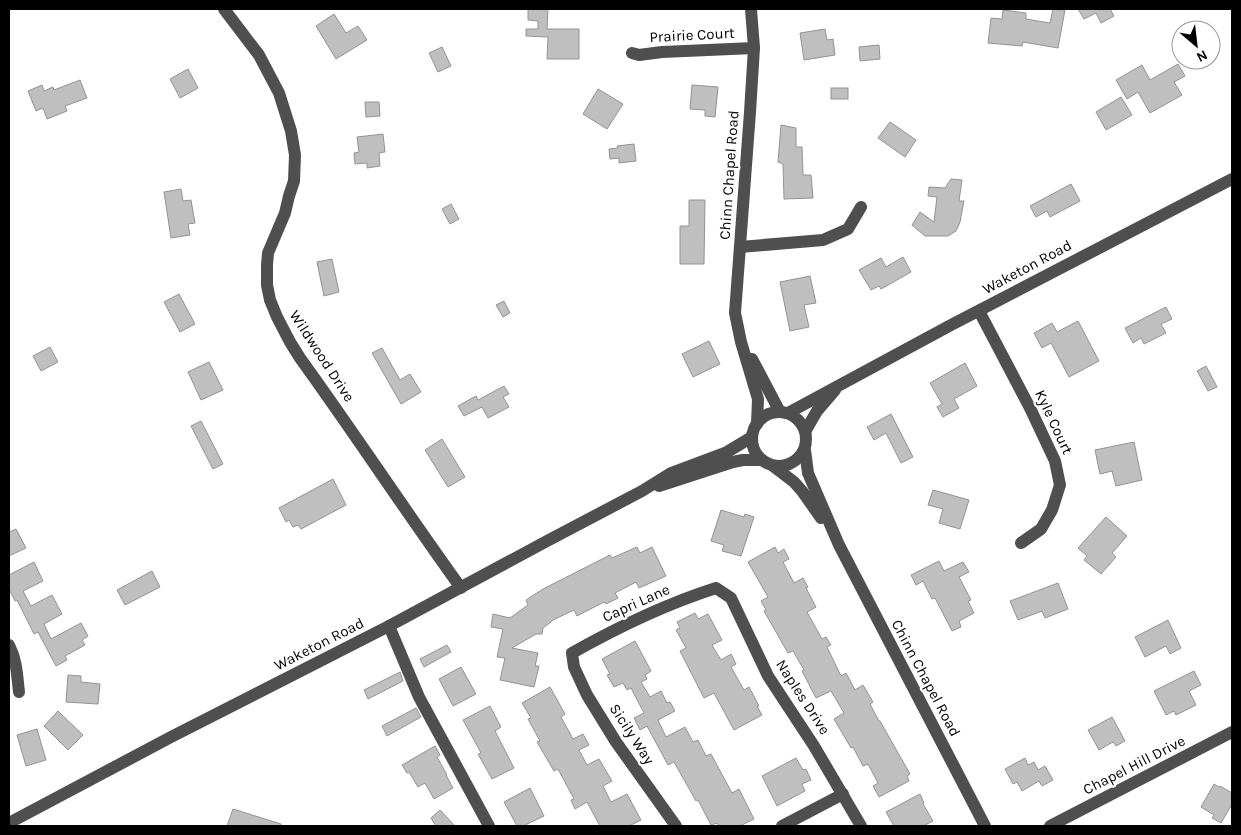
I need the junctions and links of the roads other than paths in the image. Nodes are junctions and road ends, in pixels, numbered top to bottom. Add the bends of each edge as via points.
1 (224, 9) edge
2 (751, 9) edge
3 (754, 48) junction
4 (632, 52) dead end
5 (1232, 179) edge
6 (861, 208) dead end
7 (740, 247) junction
8 (978, 311) junction
9 (741, 342) junction
10 (838, 386) junction
11 (784, 412) junction
12 (757, 424) junction
13 (806, 430) junction
14 (752, 437) junction
15 (805, 450) junction
16 (767, 463) junction
17 (642, 491) junction
18 (1021, 543) dead end
19 (839, 545) junction
20 (462, 588) junction
21 (716, 588) joint
22 (389, 626) junction
23 (9, 645) edge
24 (572, 653) joint
25 (19, 692) dead end
26 (1232, 732) edge
27 (843, 794) junction
28 (9, 823) edge
29 (489, 826) edge
30 (676, 826) edge
31 (782, 826) edge
32 (861, 826) edge
33 (985, 826) edge
34 (1050, 826) edge

1 - 20 street, Wildwood Drive via 259,55 279,93 295,155 294,181 268,254 270,300 300,358
2 - 3 street, Chinn Chapel Road
3 - 4 street, Prairie Court via 639,55
3 - 7 street, Chinn Chapel Road
5 - 8 street, Waketon Road
6 - 7 street via 848,229 823,240
7 - 9 street, Chinn Chapel Road via 735,313
8 - 10 street, Waketon Road
8 - 18 street, Kyle Court via 1047,444 1060,485 1052,510 1041,529
9 - 11 street, Chinn Chapel Road
9 - 12 street, Chinn Chapel Road via 758,399
10 - 11 street, Waketon Road
10 - 13 street, Waketon Road
11 - 12 street via 767,415
11 - 13 street via 798,419
12 - 14 street
13 - 15 street
14 - 16 street via 754,450
14 - 17 street, Waketon Road via 727,452 671,473
15 - 16 street via 791,464 779,467
15 - 19 street, Chinn Chapel Road via 808,473
16 - 17 street, Waketon Road via 732,462
16 - 19 street, Chinn Chapel Road via 802,491
17 - 20 street, Waketon Road
19 - 33 street, Chinn Chapel Road
20 - 22 street, Waketon Road
21 - 24 street, Capri Lane via 609,632
21 - 27 street, Naples Drive via 731,598 768,676
22 - 28 street, Waketon Road
22 - 29 street via 420,697
23 - 25 street via 16,665
24 - 30 street, Sicily Way via 574,667 587,695
26 - 34 street, Chapel Hill Drive
27 - 31 street
27 - 32 street, Naples Drive

